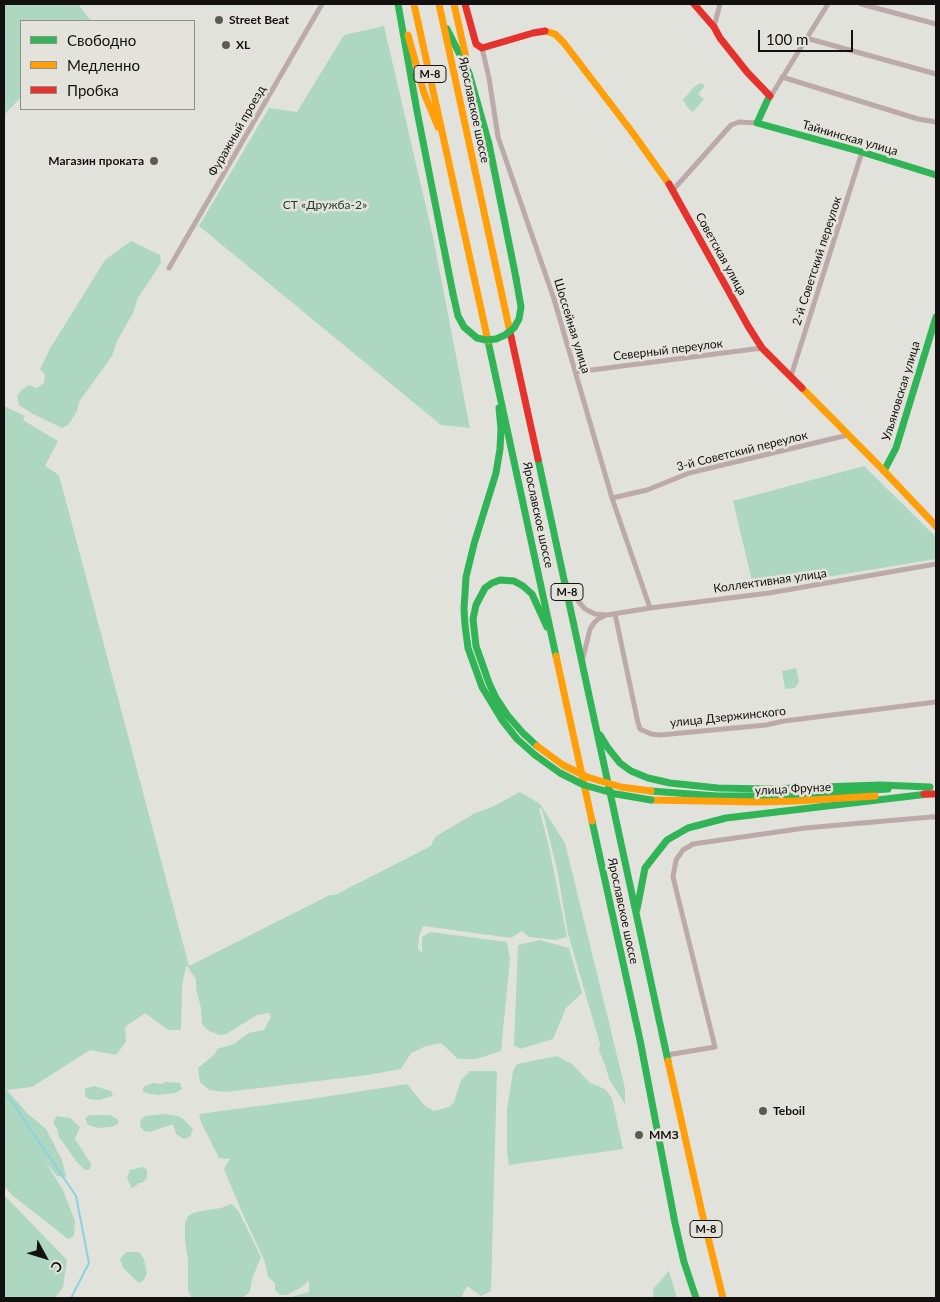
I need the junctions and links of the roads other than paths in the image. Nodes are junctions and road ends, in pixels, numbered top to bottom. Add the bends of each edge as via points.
1 (322, 4) edge
2 (399, 4) edge
3 (414, 4) edge
4 (439, 4) edge
5 (454, 4) edge
6 (465, 4) edge
7 (694, 4) edge
8 (720, 4) edge
9 (828, 4) edge
10 (861, 4) edge
11 (444, 24) junction
12 (936, 24) edge
13 (714, 27) junction
14 (806, 38) junction
15 (482, 48) junction
16 (469, 72) junction
17 (936, 74) edge
18 (782, 76) junction
19 (769, 97) junction
20 (936, 122) edge
21 (756, 123) junction
22 (445, 144) junction
23 (862, 152) junction
24 (936, 175) edge
25 (673, 190) junction
26 (169, 268) dead end
27 (936, 317) edge
28 (762, 348) junction
29 (576, 372) junction
30 (791, 376) junction
31 (496, 380) junction
32 (848, 435) junction
33 (884, 471) junction
34 (612, 498) junction
35 (936, 526) edge
36 (936, 564) edge
37 (564, 580) junction
38 (650, 608) junction
39 (615, 614) junction
40 (607, 615) junction
41 (556, 649) junction
42 (582, 661) junction
43 (936, 702) edge
44 (597, 727) junction
45 (931, 790) edge
46 (936, 794) edge
47 (936, 817) edge
48 (636, 912) junction
49 (667, 1055) junction
50 (696, 1298) edge
51 (723, 1298) edge

1 - 26 street, Фуражный проезд
2 - 16 main road, bridge via 458,316 477,338 496,340 514,328 521,307 489,144
2 - 22 main road via 424,93
3 - 22 main road, Ярославское шоссе / М-8
4 - 11 main road, Ярославское шоссе / М-8
5 - 16 main road
6 - 15 main road via 476,44
7 - 13 main road
8 - 13 street
9 - 14 street
10 - 12 street
11 - 16 main road
11 - 37 main road, Ярославское шоссе / М-8
13 - 19 main road
14 - 17 street
14 - 18 street
15 - 25 main road, Советская улица via 533,33 545,31 554,34 632,132
15 - 29 street, Шоссейная улица via 498,137
18 - 19 street
18 - 20 street
19 - 21 main road
21 - 23 main road, Тайнинская улица
21 - 25 street via 731,125
22 - 31 main road, Ярославское шоссе / М-8
23 - 24 main road, Тайнинская улица
23 - 30 street, 2-й Советский переулок
25 - 28 main road, Советская улица
27 - 33 main road, Ульяновская улица via 896,448
28 - 29 street, Северный переулок
28 - 30 main road, Советская улица
29 - 34 street, Шоссейная улица
30 - 32 main road, Советская улица
31 - 41 main road, Ярославское шоссе / М-8
31 - 45 main road, улица Фрунзе, bridge via 500,450 466,577 464,609 468,648 482,687 517,739 560,773 584,785 651,800 797,801
32 - 33 main road, Советская улица
32 - 34 street, 3-й Советский переулок via 689,473 647,490
33 - 35 main road, Советская улица
34 - 38 street, Шоссейная улица
36 - 38 street, Коллективная улица via 769,593
37 - 40 street, Коллективная улица via 585,609
37 - 42 main road, Ярославское шоссе / М-8
38 - 39 street, Коллективная улица
39 - 40 street, Коллективная улица
39 - 43 street, улица Дзержинского via 638,723 640,729 651,734 766,725
40 - 42 street via 598,619 590,629
41 - 45 main road, улица Фрунзе, bridge via 532,594 523,586 514,581 500,580 485,588 473,619 476,646 496,698 508,716 537,746 587,777 621,787 717,796
41 - 50 main road, Ярославское шоссе / М-8 via 640,1040 676,1229
42 - 44 main road, Ярославское шоссе / М-8
44 - 45 main road via 620,763 636,774 670,784 775,789 880,785
44 - 48 main road, Ярославское шоссе / М-8
45 - 46 main road, улица Фрунзе
45 - 48 main road via 726,818 688,828 667,840 650,859 645,868
47 - 49 street via 805,828 693,844 683,850 676,860 673,877 715,1047
48 - 49 main road, Ярославское шоссе / М-8
49 - 51 main road, Ярославское шоссе / М-8

